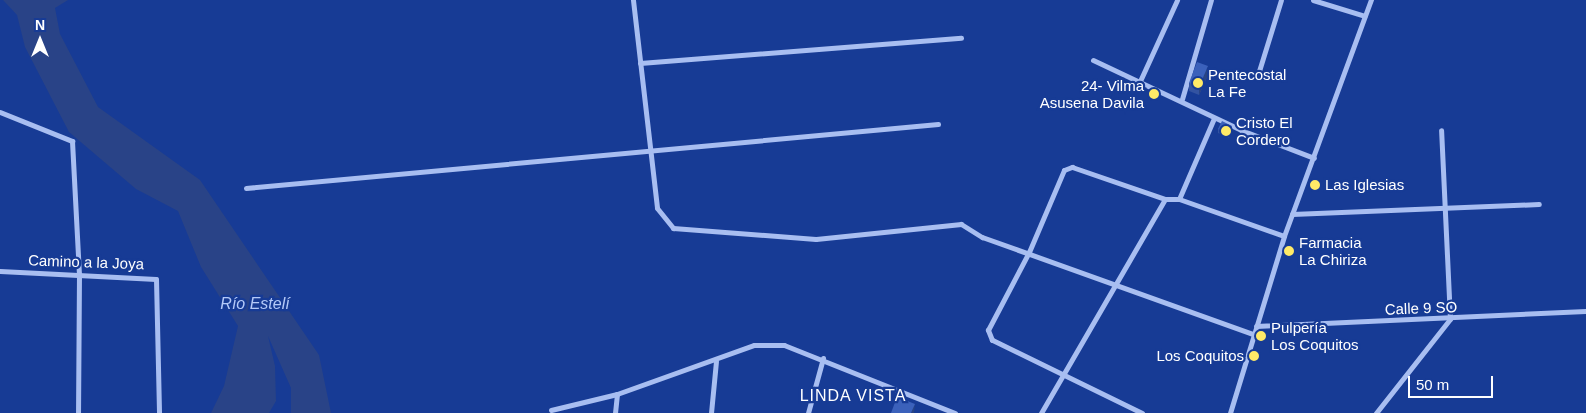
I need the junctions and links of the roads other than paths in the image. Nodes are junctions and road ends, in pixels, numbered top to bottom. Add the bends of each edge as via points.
1 (633, 0) edge
2 (1177, 0) edge
3 (1211, 0) edge
4 (1281, 0) edge
5 (1313, 0) edge
6 (1371, 0) edge
7 (1365, 16) junction
8 (961, 38) dead end
9 (1093, 60) dead end
10 (640, 63) junction
11 (1258, 71) dead end
12 (1140, 81) junction
13 (1182, 99) junction
14 (0, 112) edge
15 (1214, 118) junction
16 (938, 124) dead end
17 (1441, 130) dead end
18 (651, 153) junction
19 (1314, 158) junction
20 (246, 188) dead end
21 (1165, 199) junction
22 (1179, 199) junction
23 (1539, 204) dead end
24 (1446, 208) junction
25 (1292, 214) junction
26 (1284, 236) junction
27 (1029, 252) junction
28 (0, 271) edge
29 (79, 274) junction
30 (1118, 282) junction
31 (1586, 311) edge
32 (1450, 319) junction
33 (1256, 326) junction
34 (1253, 334) junction
35 (824, 358) junction
36 (716, 361) junction
37 (1066, 373) junction
38 (617, 394) junction
39 (551, 410) dead end
40 (78, 413) edge
41 (159, 413) edge
42 (615, 413) edge
43 (711, 413) edge
44 (808, 413) edge
45 (955, 413) edge
46 (1041, 413) edge
47 (1142, 413) edge
48 (1230, 413) edge
49 (1376, 413) edge

1 - 10 street
2 - 12 street
3 - 13 street
4 - 11 street
5 - 7 street
6 - 7 street
7 - 19 street
8 - 10 street
9 - 12 street
10 - 18 street
12 - 13 street
13 - 15 street
14 - 29 street via 68,137 74,145
15 - 19 street
15 - 22 street
16 - 18 street
17 - 24 street
18 - 20 street
18 - 27 street via 657,208 673,228 816,239 948,222
19 - 25 street
21 - 22 street
21 - 27 street via 1067,166
21 - 30 street
22 - 26 street
23 - 24 street
24 - 25 street
24 - 32 street
25 - 26 street
26 - 33 street
27 - 30 street
27 - 37 street via 988,330 992,340
28 - 29 street, Camino a la Joya
29 - 40 street
29 - 41 street, Camino a la Joya via 156,279
30 - 34 street
30 - 37 street
31 - 32 street, Calle 9 SO
32 - 33 street, Calle 9 SO
32 - 49 street
33 - 34 street
34 - 48 street
35 - 36 street via 784,345 754,345
35 - 44 street
35 - 45 street
36 - 38 street
36 - 43 street
37 - 46 street
37 - 47 street
38 - 39 street
38 - 42 street

